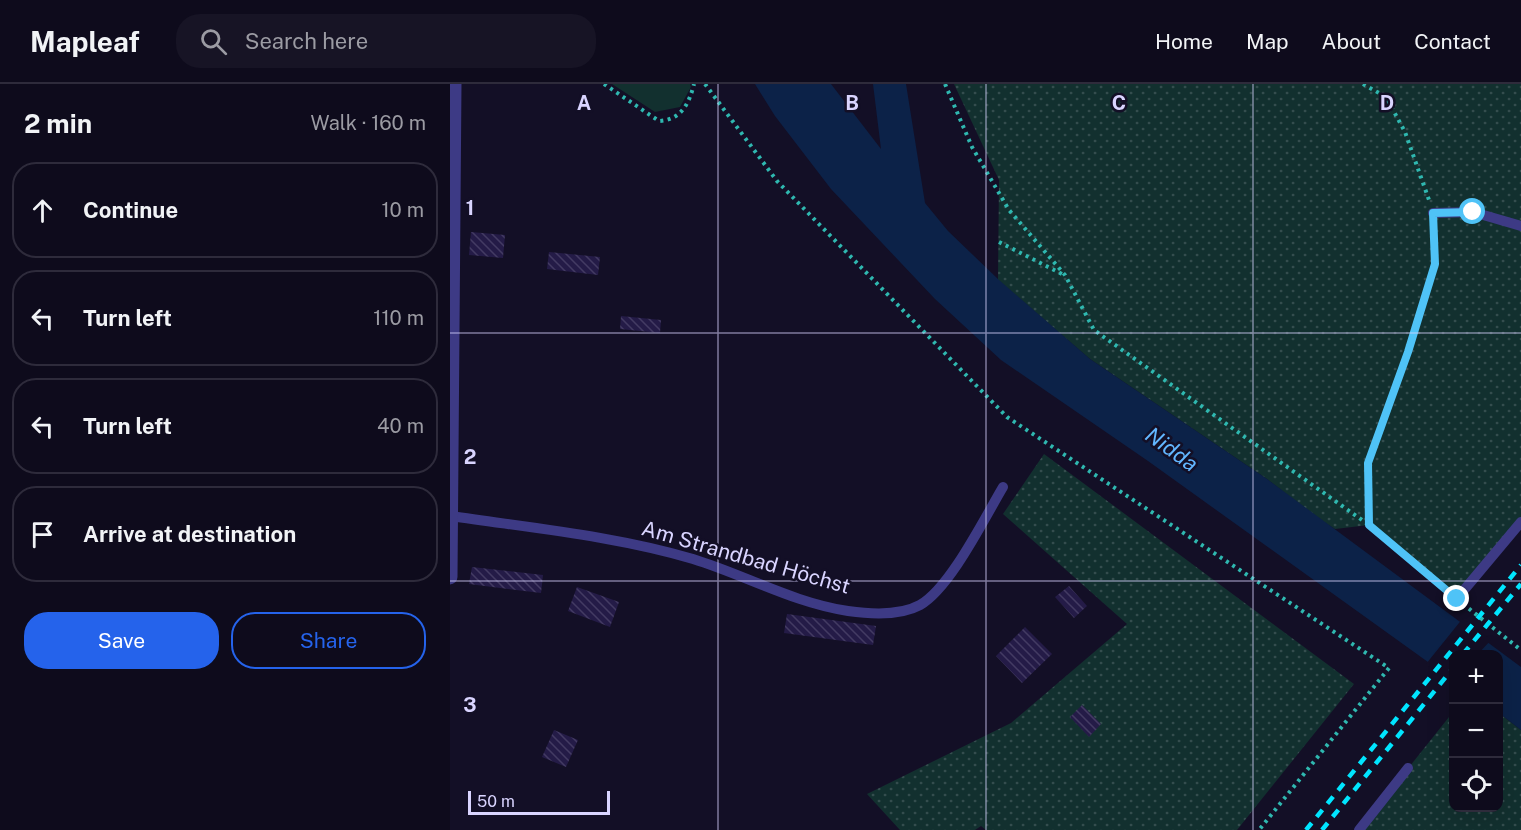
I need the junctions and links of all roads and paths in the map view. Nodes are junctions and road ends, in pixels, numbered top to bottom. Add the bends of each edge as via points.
1 (454, 84) edge
2 (604, 84) edge
3 (694, 84) edge
4 (705, 84) edge
5 (945, 84) edge
6 (1363, 84) edge
7 (1433, 213) junction
8 (1521, 226) edge
9 (999, 242) dead end
10 (1065, 275) junction
11 (1003, 487) dead end
12 (451, 516) edge
13 (1521, 522) edge
14 (1369, 525) junction
15 (450, 577) edge
16 (1464, 590) dead end
17 (1521, 650) edge
18 (1408, 768) dead end
19 (1259, 830) edge
20 (1359, 830) edge

1 - 12 street
2 - 3 path via 659,121 669,120 684,110
4 - 19 path via 777,181 1007,417 1389,668
5 - 10 path via 972,147 1009,210
6 - 7 path via 1386,97 1406,132
7 - 8 lane via 1473,212
7 - 14 path via 1435,264 1368,463
9 - 10 path
10 - 14 path via 1094,330
11 - 12 lane, Am Strandbad Höchst via 939,590 918,606 888,613 836,608 692,559 616,542
12 - 15 street
13 - 16 lane
14 - 17 path
18 - 20 lane

